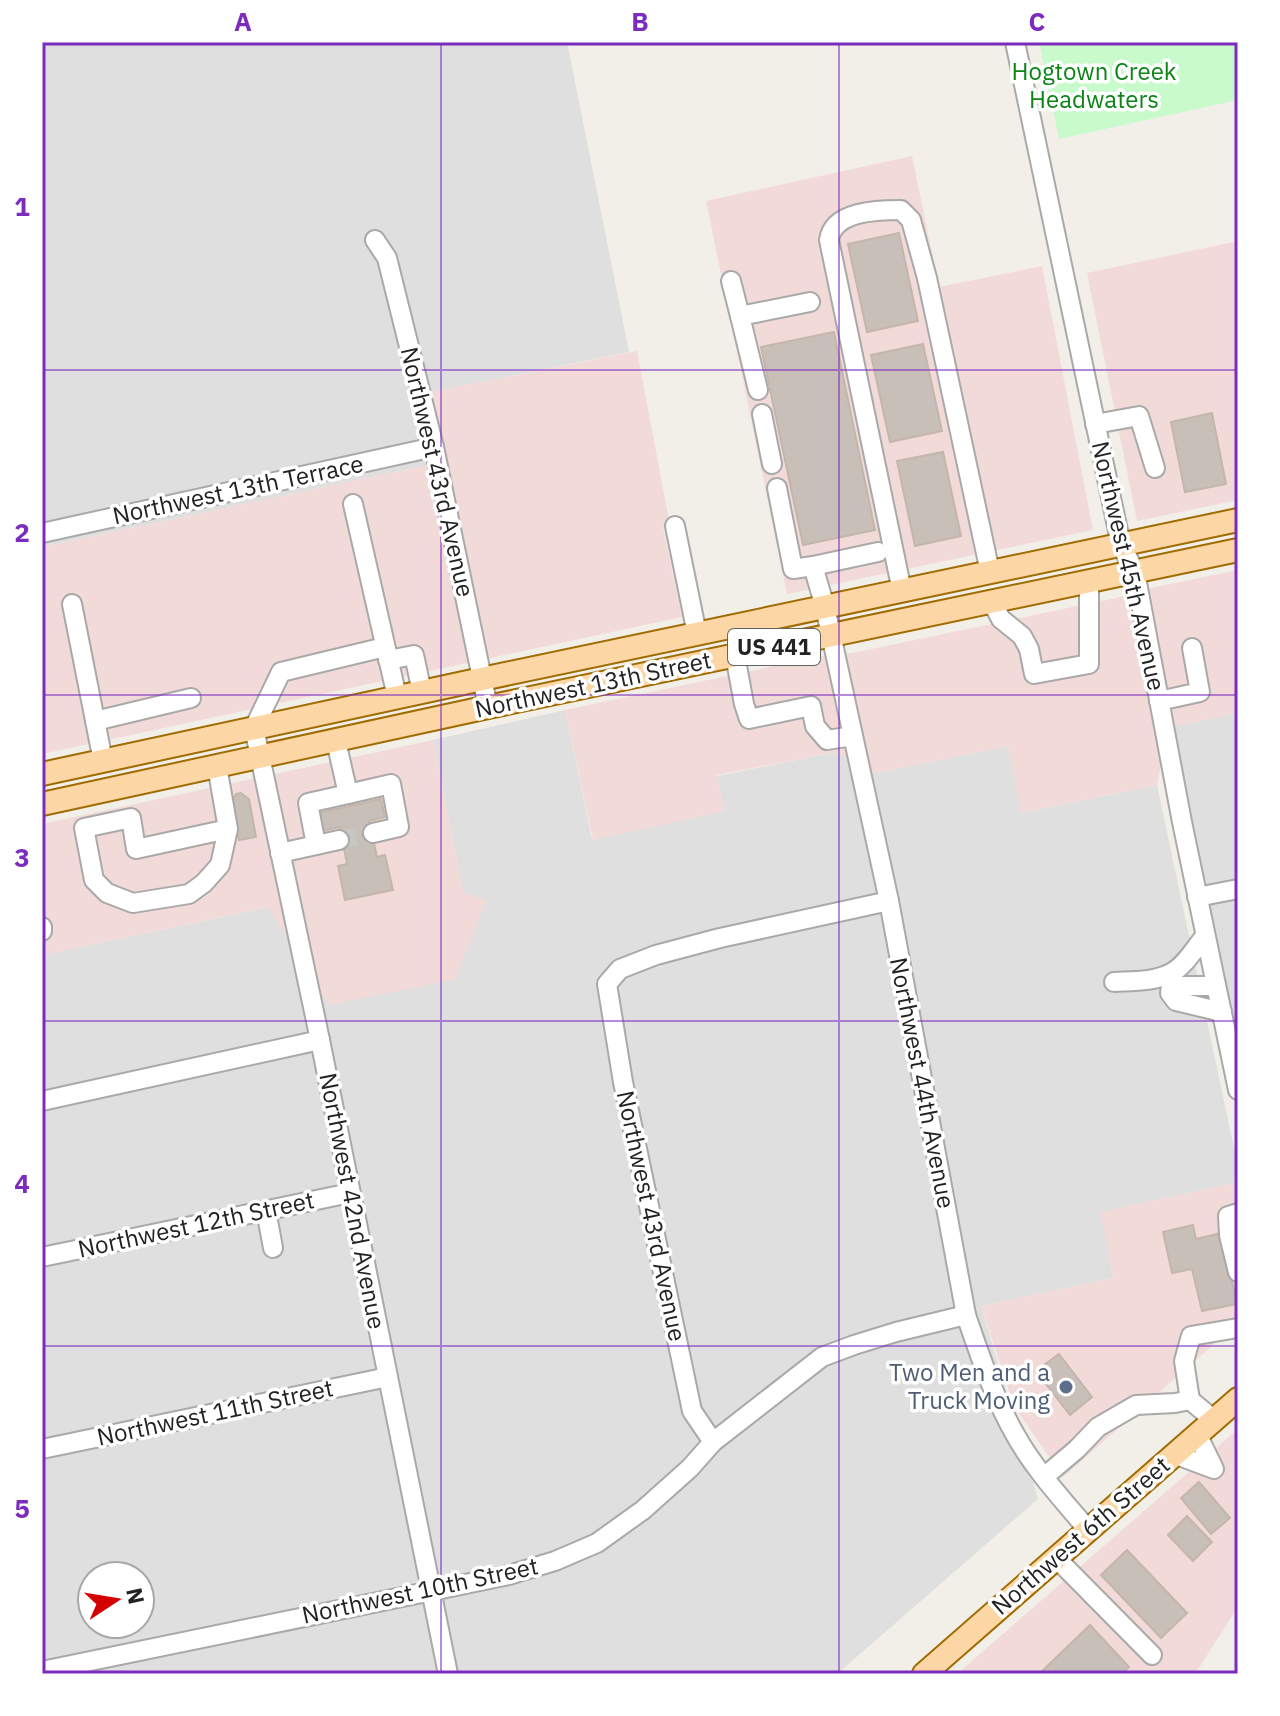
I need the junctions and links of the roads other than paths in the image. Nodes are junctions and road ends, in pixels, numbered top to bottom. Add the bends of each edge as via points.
1 (1015, 42) edge
2 (375, 240) dead end
3 (731, 281) dead end
4 (810, 302) dead end
5 (740, 316) junction
6 (758, 390) dead end
7 (762, 414) dead end
8 (1095, 424) junction
9 (434, 447) junction
10 (772, 464) dead end
11 (1155, 468) dead end
12 (777, 488) dead end
13 (353, 504) dead end
14 (1238, 520) edge
15 (675, 526) dead end
16 (42, 533) edge
17 (1121, 545) junction
18 (1238, 550) edge
19 (878, 552) dead end
20 (813, 566) junction
21 (990, 572) junction
22 (1135, 572) junction
23 (1089, 581) junction
24 (902, 591) junction
25 (992, 602) junction
26 (72, 604) dead end
27 (825, 607) junction
28 (697, 634) junction
29 (831, 635) junction
30 (1192, 648) dead end
31 (387, 654) junction
32 (735, 655) junction
33 (482, 679) junction
34 (422, 692) junction
35 (397, 697) junction
36 (191, 698) dead end
37 (1159, 701) junction
38 (488, 707) junction
39 (95, 721) junction
40 (254, 728) junction
41 (853, 736) junction
42 (336, 741) junction
43 (259, 757) junction
44 (103, 761) junction
45 (217, 766) junction
46 (42, 774) edge
47 (348, 794) junction
48 (42, 804) edge
49 (228, 829) junction
50 (373, 833) tunnel mouth
51 (339, 840) tunnel mouth
52 (316, 845) junction
53 (280, 853) junction
54 (1238, 889) edge
55 (1197, 897) junction
56 (889, 901) junction
57 (1205, 936) junction
58 (1170, 980) junction
59 (1114, 982) dead end
60 (1216, 986) junction
61 (1222, 1012) junction
62 (320, 1040) junction
63 (1238, 1090) edge
64 (42, 1101) edge
65 (350, 1193) junction
66 (266, 1210) junction
67 (1238, 1213) edge
68 (273, 1248) dead end
69 (42, 1257) edge
70 (1238, 1272) edge
71 (966, 1315) junction
72 (1238, 1328) edge
73 (388, 1377) junction
74 (1238, 1399) edge
75 (1190, 1400) junction
76 (1206, 1427) junction
77 (713, 1442) junction
78 (42, 1449) edge
79 (1174, 1454) junction
80 (1044, 1477) junction
81 (1088, 1530) junction
82 (1056, 1558) junction
83 (431, 1590) junction
84 (1152, 1655) dead end
85 (42, 1671) edge
86 (448, 1674) edge
87 (924, 1674) edge

1 - 8 street, Northwest 45th Avenue
2 - 9 street, Northwest 43rd Avenue via 387,258
3 - 5 street
4 - 5 street
5 - 6 street
7 - 10 street
8 - 11 street via 1139,416
8 - 17 street, Northwest 45th Avenue
9 - 16 street, Northwest 13th Terrace
9 - 33 street, Northwest 43rd Avenue
12 - 20 street via 793,569
13 - 31 street
14 - 17 main road, Northwest 13th Street / US 441
15 - 28 street
17 - 21 main road, Northwest 13th Street / US 441
17 - 22 street, Northwest 45th Avenue
18 - 22 main road, Northwest 13th Street / US 441
19 - 20 street
20 - 27 street, Northwest 44th Avenue
21 - 24 main road, Northwest 13th Street / US 441
21 - 24 street via 911,220 901,210 882,210 838,222 829,240
22 - 23 main road, Northwest 13th Street / US 441
22 - 37 street, Northwest 45th Avenue
23 - 25 main road, Northwest 13th Street / US 441
23 - 25 street via 1089,664 1034,674 1022,636 1001,619
24 - 27 main road, Northwest 13th Street / US 441
25 - 29 main road, Northwest 13th Street / US 441
26 - 39 street
27 - 28 main road, Northwest 13th Street / US 441
27 - 29 street, Northwest 44th Avenue
28 - 33 main road, Northwest 13th Street / US 441
29 - 32 main road, Northwest 13th Street / US 441
29 - 41 street, Northwest 44th Avenue
30 - 37 street via 1200,692
31 - 34 street via 414,655
31 - 35 street
31 - 40 street via 281,672
32 - 38 main road, Northwest 13th Street / US 441
32 - 41 street via 749,719 811,706 815,726 827,740
33 - 34 main road, Northwest 13th Street / US 441
33 - 38 street, Northwest 43rd Avenue
34 - 35 main road, Northwest 13th Street / US 441
35 - 40 main road, Northwest 13th Street / US 441
36 - 39 street
37 - 55 street, Northwest 45th Avenue
38 - 42 main road, Northwest 13th Street / US 441
39 - 44 street
40 - 43 street, Northwest 42nd Avenue
40 - 44 main road, Northwest 13th Street / US 441
41 - 56 street, Northwest 44th Avenue
42 - 43 main road, Northwest 13th Street / US 441
42 - 47 street
43 - 45 main road, Northwest 13th Street / US 441
43 - 53 street, Northwest 42nd Avenue
44 - 46 main road, Northwest 13th Street / US 441
45 - 48 main road, Northwest 13th Street / US 441
45 - 49 street
47 - 50 street via 391,784 399,827
47 - 52 street via 308,803
49 - 49 street via 220,865 204,883 189,894 133,903 107,893 94,880 84,828 131,818 136,849
51 - 52 street
52 - 53 street
53 - 62 street, Northwest 42nd Avenue
54 - 55 street
55 - 57 street, Northwest 45th Avenue
56 - 71 street, Northwest 44th Avenue
56 - 77 street, Northwest 43rd Avenue via 656,955 620,969 607,984 692,1411
57 - 58 street
57 - 60 street, Northwest 45th Avenue
58 - 59 street
58 - 60 street
58 - 61 street via 1176,1001
60 - 61 street, Northwest 45th Avenue
61 - 63 street, Northwest 45th Avenue
62 - 64 street
62 - 65 street, Northwest 42nd Avenue
65 - 66 street, Northwest 12th Street
65 - 73 street, Northwest 42nd Avenue
66 - 68 street
66 - 69 street, Northwest 12th Street
67 - 70 street via 1228,1216
71 - 77 street, Northwest 10th Street via 822,1357
71 - 80 street, Northwest 44th Avenue via 1016,1437
72 - 75 street via 1191,1336 1184,1361
73 - 78 street, Northwest 11th Street
73 - 83 street, Northwest 42nd Avenue
74 - 76 main road, Northwest 6th Street
75 - 76 street
75 - 80 street via 1136,1405 1098,1427
76 - 79 main road, Northwest 6th Street
76 - 79 street via 1214,1469
77 - 83 street, Northwest 10th Street via 643,1510 597,1543 509,1575
79 - 81 main road, Northwest 6th Street
80 - 81 street, Northwest 44th Avenue
81 - 82 main road, Northwest 6th Street
82 - 84 street
82 - 87 main road, Northwest 6th Street
83 - 85 street, Northwest 10th Street
83 - 86 street, Northwest 42nd Avenue

